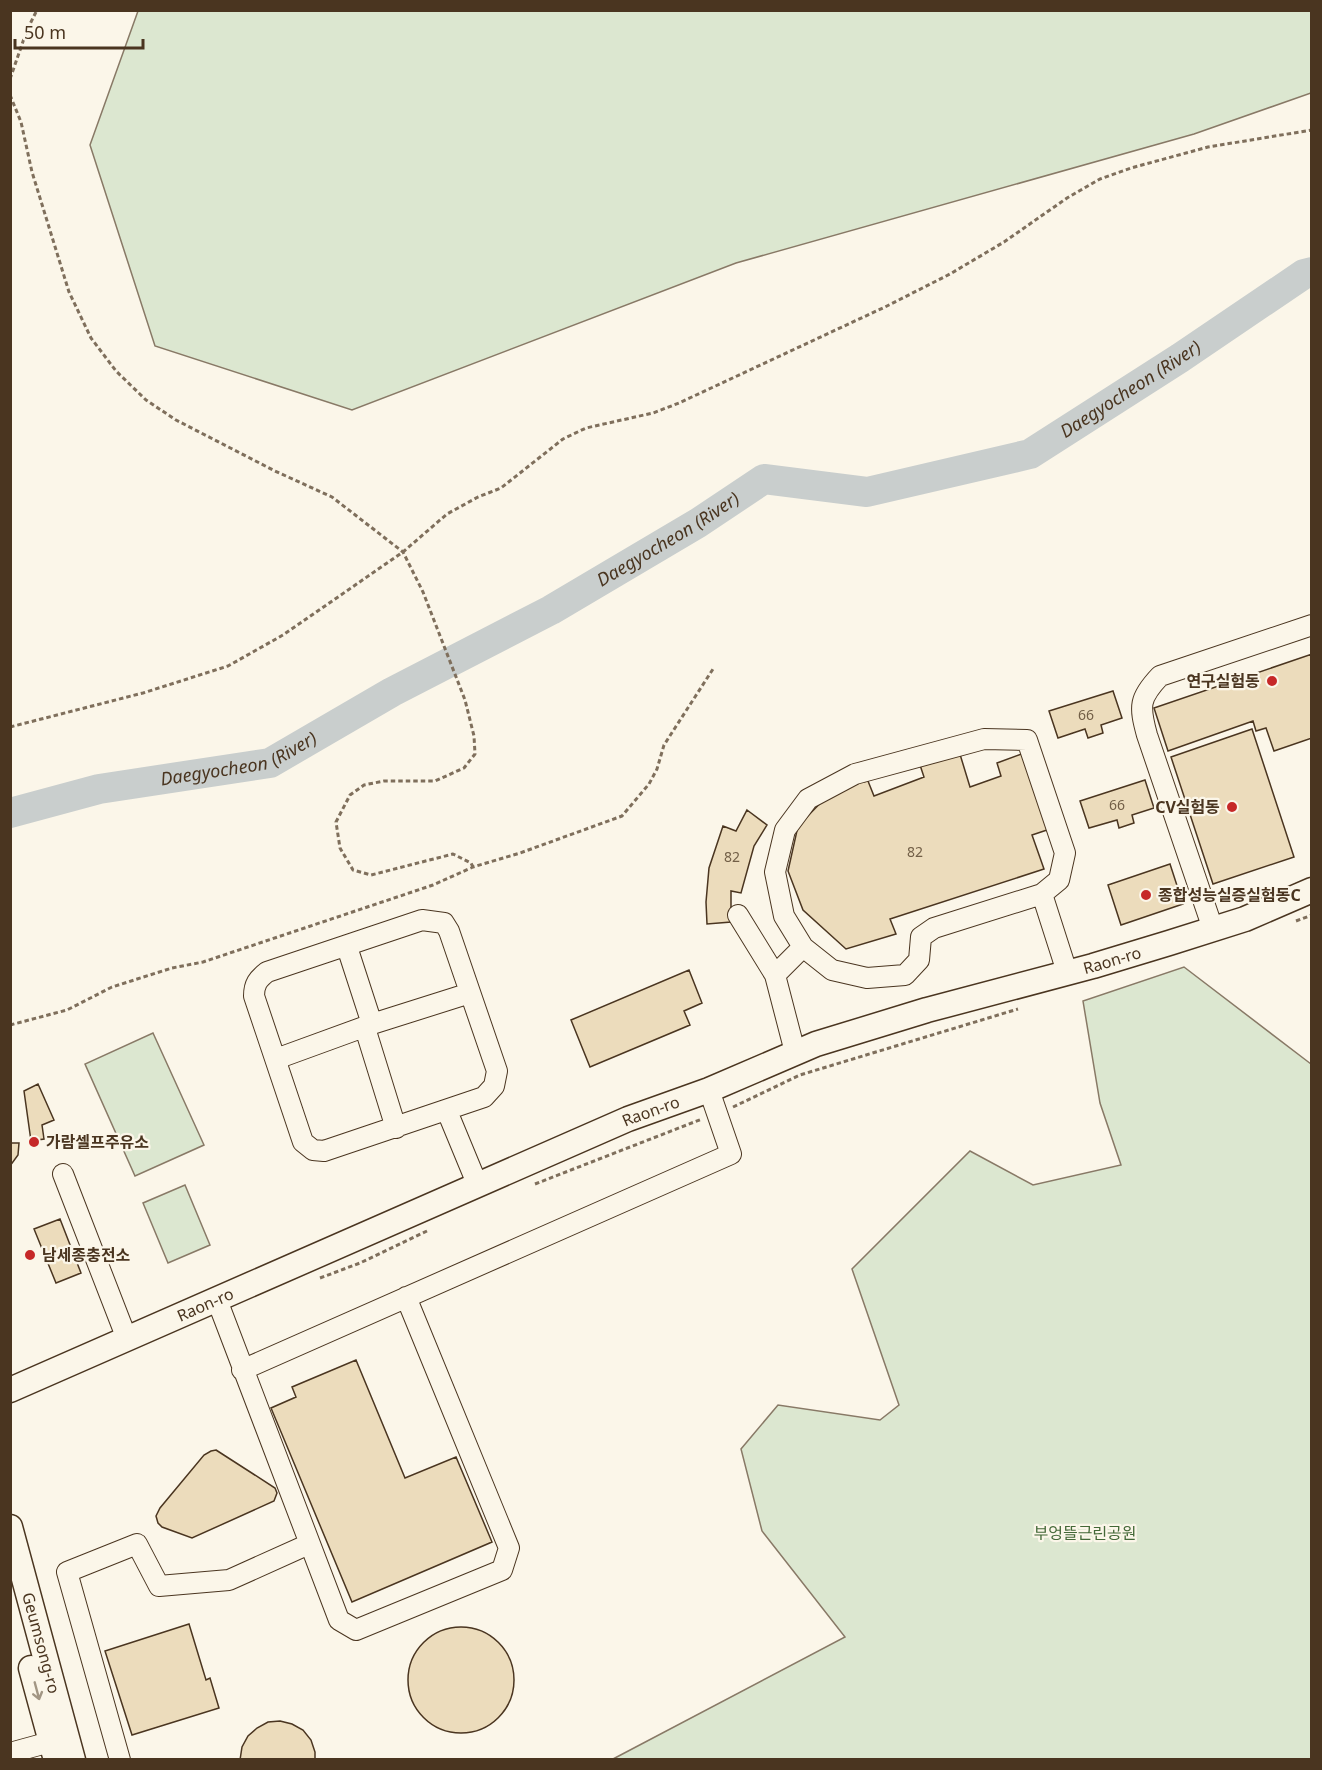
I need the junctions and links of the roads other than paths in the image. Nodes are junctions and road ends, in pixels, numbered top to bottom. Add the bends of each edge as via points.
1 (1311, 625) edge
2 (1311, 890) edge
3 (1042, 894) junction
4 (738, 915) dead end
5 (1214, 929) junction
6 (347, 946) junction
7 (803, 947) junction
8 (1067, 972) junction
9 (775, 975) junction
10 (470, 993) junction
11 (369, 1026) junction
12 (795, 1052) junction
13 (276, 1059) junction
14 (709, 1090) junction
15 (447, 1111) junction
16 (396, 1128) junction
17 (63, 1174) dead end
18 (478, 1186) junction
19 (406, 1297) junction
20 (217, 1300) junction
21 (127, 1339) junction
22 (242, 1370) junction
23 (10, 1390) edge
24 (10, 1527) edge
25 (309, 1544) junction
26 (10, 1594) edge
27 (53, 1751) edge
28 (10, 1753) edge
29 (73, 1760) edge
30 (120, 1760) edge

1 - 5 lane via 1160,676 1146,690 1140,711
2 - 5 main road, Raon-ro
3 - 7 lane via 934,928 921,937 919,960 905,975 867,978 832,970
3 - 7 lane via 1059,880 1065,853 1027,740 984,739 855,774 808,799 785,830 775,872 784,916
3 - 8 lane
4 - 9 lane
5 - 8 main road, Raon-ro
6 - 10 lane via 422,920 444,923
6 - 11 lane
6 - 13 lane via 267,972 258,979 254,996
7 - 9 lane
8 - 12 main road, Raon-ro via 927,1010
9 - 12 lane
10 - 11 lane
10 - 15 lane via 497,1071 494,1086 484,1097
11 - 13 lane
11 - 16 lane
12 - 14 main road, Raon-ro
13 - 16 lane via 303,1142 313,1150 324,1151
14 - 18 main road, Raon-ro via 628,1119
14 - 19 lane via 731,1154
15 - 16 lane
15 - 18 lane
17 - 21 lane
18 - 20 main road, Raon-ro
19 - 22 lane
19 - 25 lane via 509,1548 502,1570 356,1630 339,1620
20 - 21 main road, Raon-ro
20 - 22 lane
21 - 23 main road, Raon-ro
22 - 25 lane
24 - 29 main road, Geumsong-ro
25 - 30 lane via 229,1580 159,1586 137,1544 67,1572
26 -> 27 main road, Geumsong-ro
27 - 28 lane

